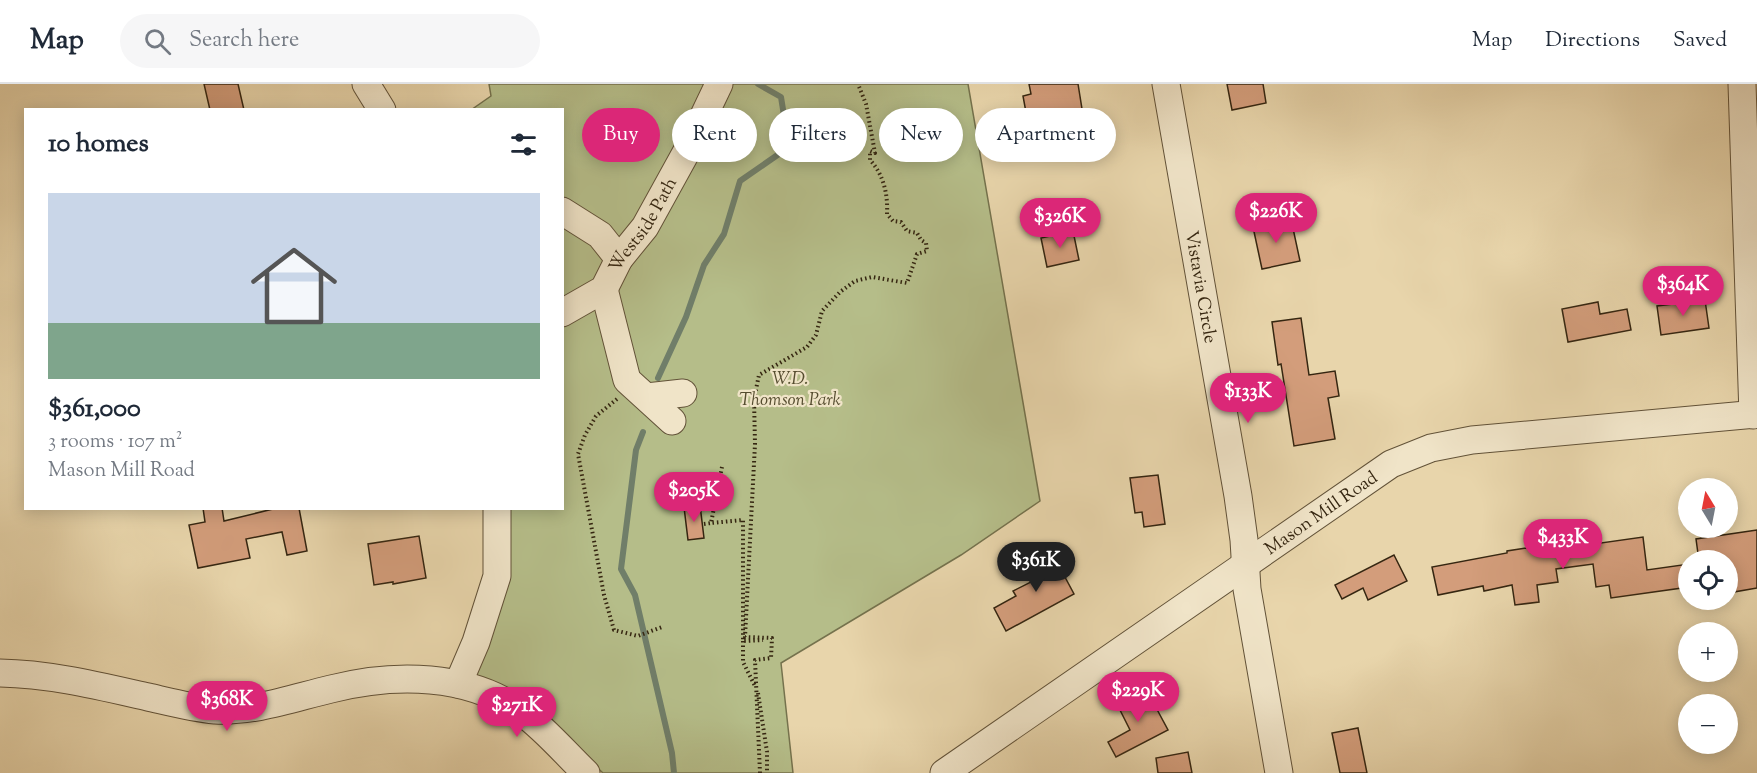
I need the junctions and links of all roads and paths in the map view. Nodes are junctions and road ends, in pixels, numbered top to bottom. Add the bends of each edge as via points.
1 (366, 84) edge
2 (719, 84) edge
3 (858, 84) edge
4 (1166, 84) edge
5 (1742, 84) edge
6 (381, 108) edge
7 (564, 212) edge
8 (619, 259) junction
9 (604, 289) junction
10 (564, 312) edge
11 (637, 389) junction
12 (683, 393) dead end
13 (1755, 414) edge
14 (672, 421) dead end
15 (722, 467) dead end
16 (497, 510) edge
17 (711, 523) junction
18 (704, 524) dead end
19 (1245, 564) junction
20 (662, 627) dead end
21 (769, 640) dead end
22 (743, 641) junction
23 (0, 673) edge
24 (458, 684) junction
25 (756, 689) junction
26 (586, 773) edge
27 (760, 773) edge
28 (767, 773) edge
29 (944, 773) edge
30 (1279, 773) edge

1 - 6 street
2 - 8 street, Westside Path via 645,227
3 - 25 path via 875,153 870,151 870,160 878,168 888,198 887,214 892,221 917,233 927,250 917,254 907,283 872,277 855,281 840,292 822,311 816,335 807,347 759,375 754,399 745,638 772,638 771,658 755,660
4 - 19 street, Vistavia Circle via 1238,496
5 - 13 street
7 - 8 street via 600,235
8 - 9 street, Westside Path
9 - 10 street, Westside Path
9 - 11 street
11 - 12 street
11 - 14 street
11 - 20 path via 596,416 578,454 614,630 638,636
13 - 19 street, Mason Mill Road via 1472,440 1431,448 1391,464
15 - 17 path
16 - 24 street via 497,576
17 - 18 path
17 - 22 path via 743,520
19 - 29 street, Mason Mill Road
19 - 30 street, Vistavia Circle
21 - 22 path
22 - 25 path via 743,662
23 - 24 street via 69,680 215,710 254,708 380,679
24 - 26 street via 493,696 523,713
25 - 27 path
25 - 28 path

